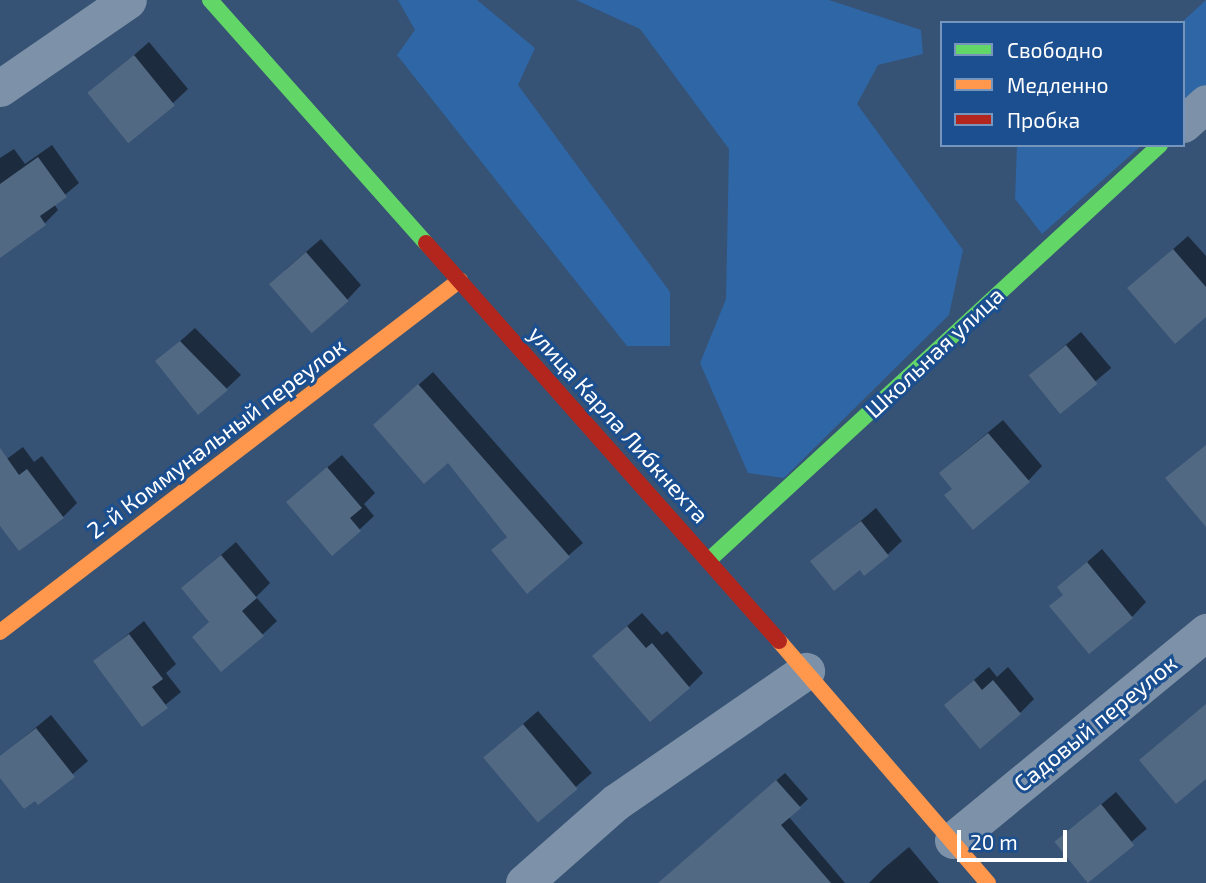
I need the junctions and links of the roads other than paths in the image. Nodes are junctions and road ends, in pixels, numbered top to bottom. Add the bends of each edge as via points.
1 (128, 0) edge
2 (210, 0) edge
3 (0, 89) edge
4 (1206, 103) edge
5 (1185, 122) edge
6 (1158, 147) edge
7 (460, 280) junction
8 (709, 560) junction
9 (0, 632) edge
10 (1206, 632) edge
11 (806, 671) junction
12 (953, 841) junction
13 (524, 883) edge
14 (988, 883) edge

1 - 3 street
2 - 7 street, улица Карла Либкнехта
4 - 5 street
6 - 8 street, Школьная улица
7 - 8 street, улица Карла Либкнехта
7 - 9 street, 2-й Коммунальный переулок
8 - 11 street, улица Карла Либкнехта
10 - 12 street, Садовый переулок
11 - 12 street, улица Карла Либкнехта
11 - 13 street via 617,802
12 - 14 street, улица Карла Либкнехта

